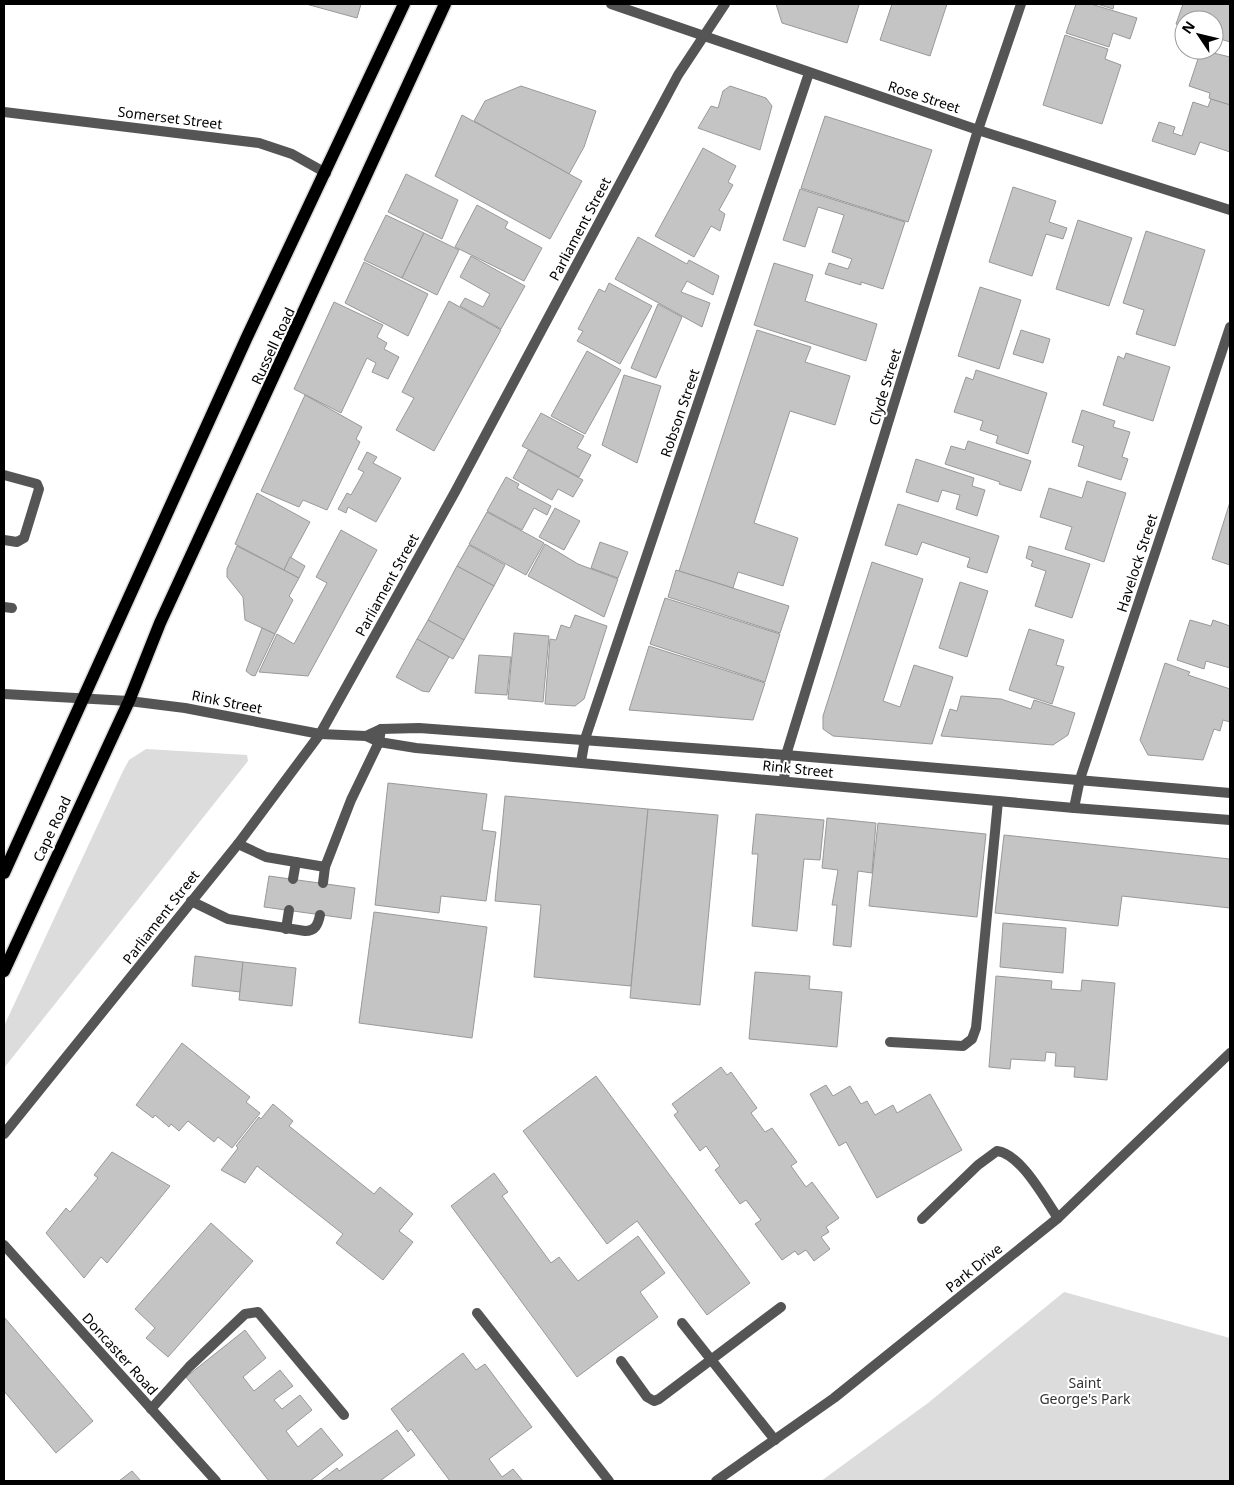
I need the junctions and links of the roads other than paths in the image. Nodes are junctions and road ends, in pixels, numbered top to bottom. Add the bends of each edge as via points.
1 (404, 4) edge
2 (445, 4) edge
3 (611, 4) edge
4 (725, 4) edge
5 (1021, 4) edge
6 (705, 36) junction
7 (810, 73) junction
8 (4, 112) edge
9 (978, 130) junction
10 (326, 173) junction
11 (1230, 210) edge
12 (1230, 327) edge
13 (4, 475) edge
14 (4, 540) edge
15 (4, 694) edge
16 (83, 698) junction
17 (129, 701) junction
18 (381, 730) junction
19 (320, 734) junction
20 (366, 736) junction
21 (585, 739) junction
22 (379, 742) junction
23 (786, 755) junction
24 (581, 762) junction
25 (1080, 780) junction
26 (784, 782) junction
27 (1230, 794) edge
28 (998, 801) junction
29 (1074, 808) junction
30 (1230, 820) edge
31 (238, 844) junction
32 (296, 862) junction
33 (325, 867) junction
34 (4, 874) edge
35 (293, 879) dead end
36 (323, 883) dead end
37 (191, 901) junction
38 (288, 910) dead end
39 (320, 915) dead end
40 (286, 929) junction
41 (4, 971) edge
42 (890, 1042) dead end
43 (1230, 1053) edge
44 (4, 1134) edge
45 (1058, 1218) junction
46 (922, 1219) dead end
47 (4, 1245) edge
48 (781, 1307) dead end
49 (476, 1313) dead end
50 (682, 1323) dead end
51 (712, 1359) junction
52 (621, 1361) dead end
53 (151, 1409) junction
54 (344, 1415) dead end
55 (775, 1440) junction
56 (216, 1481) edge
57 (609, 1481) edge
58 (716, 1481) edge

1 - 10 main road, Russell Road
2 - 17 main road, Russell Road via 160,623
3 - 6 street, Rose Street
4 - 6 street, Parliament Street
5 - 9 street, Clyde Street
6 - 7 street, Rose Street
6 - 19 street, Parliament Street via 678,76 455,492
7 - 9 street, Rose Street
7 - 21 street, Robson Street
8 - 10 street, Somerset Street via 259,143 292,154
9 - 11 street, Rose Street
9 - 23 street, Clyde Street
10 - 16 main road, Russell Road via 247,337
12 - 25 street, Havelock Street
13 - 14 street via 30,480 39,489 23,541
15 - 16 street, Rink Street
16 - 17 street, Rink Street
16 - 34 main road, Cape Road
17 - 19 street, Rink Street via 185,708
17 - 41 main road, Cape Road
18 - 20 street, Rink Street
18 - 21 street, Rink Street via 419,728
18 - 22 street
19 - 20 street, Rink Street
19 - 31 street, Parliament Street
20 - 22 street, Rink Street
21 - 23 street, Rink Street
21 - 24 street, Robson Street
22 - 24 street, Rink Street
22 - 33 street via 351,800
23 - 25 street, Rink Street
23 - 26 street, Clyde Street
24 - 26 street, Rink Street
25 - 27 street, Rink Street
25 - 29 street, Havelock Street
26 - 28 street, Rink Street
28 - 29 street, Rink Street
28 - 42 street via 976,1028 972,1039 963,1046
29 - 30 street, Rink Street
31 - 32 street via 279,860
31 - 37 street, Parliament Street
32 - 33 street
32 - 35 street
33 - 36 street
37 - 40 street via 228,918
37 - 44 street, Parliament Street
38 - 40 street
39 - 40 street via 319,922 311,931
43 - 45 street, Park Drive
45 - 46 street via 1020,1164 1005,1152 998,1151 978,1165
45 - 55 street, Park Drive via 834,1398
47 - 53 street, Doncaster Road
48 - 51 street
49 - 57 street
50 - 51 street
51 - 52 street via 654,1401 647,1398
51 - 55 street
53 - 54 street via 189,1367 245,1314 258,1312
53 - 56 street, Doncaster Road
55 - 58 street, Park Drive

